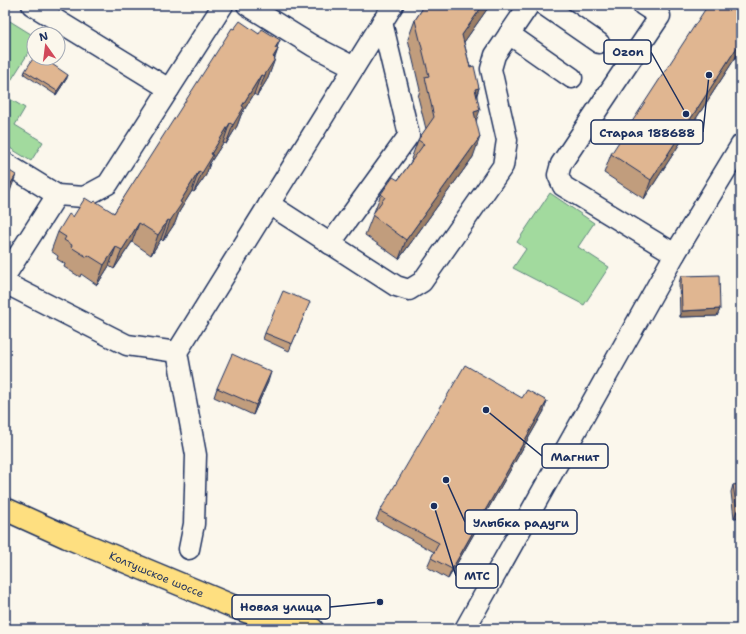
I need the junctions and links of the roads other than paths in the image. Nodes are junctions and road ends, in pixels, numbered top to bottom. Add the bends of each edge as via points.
1 (32, 5) edge
2 (223, 5) edge
3 (247, 5) edge
4 (393, 5) edge
5 (529, 5) edge
6 (544, 5) edge
7 (643, 5) edge
8 (382, 22) junction
9 (509, 34) junction
10 (599, 43) dead end
11 (354, 67) junction
12 (572, 78) dead end
13 (169, 89) junction
14 (741, 145) edge
15 (5, 163) edge
16 (57, 195) junction
17 (269, 204) junction
18 (330, 244) junction
19 (675, 254) junction
20 (5, 276) edge
21 (5, 283) edge
22 (177, 352) junction
23 (5, 509) edge
24 (189, 549) dead end
25 (312, 629) edge
26 (465, 629) edge

1 - 13 street
2 - 13 street
3 - 11 street via 313,46
4 - 8 street
5 - 9 street
6 - 10 street
7 - 19 street via 660,16 561,164 558,175 563,186
8 - 11 street
8 - 18 street via 409,135
9 - 12 street
9 - 18 street via 495,55 491,69 507,140 503,166 422,282 409,290 396,286
11 - 17 street
13 - 16 street via 108,184 84,197
14 - 19 street
15 - 16 street
16 - 20 street
17 - 18 street
17 - 22 street
19 - 26 street
21 - 22 street via 127,345
22 - 24 street via 196,455 194,524
23 - 25 main road, Колтушское шоссе via 237,608 279,623

